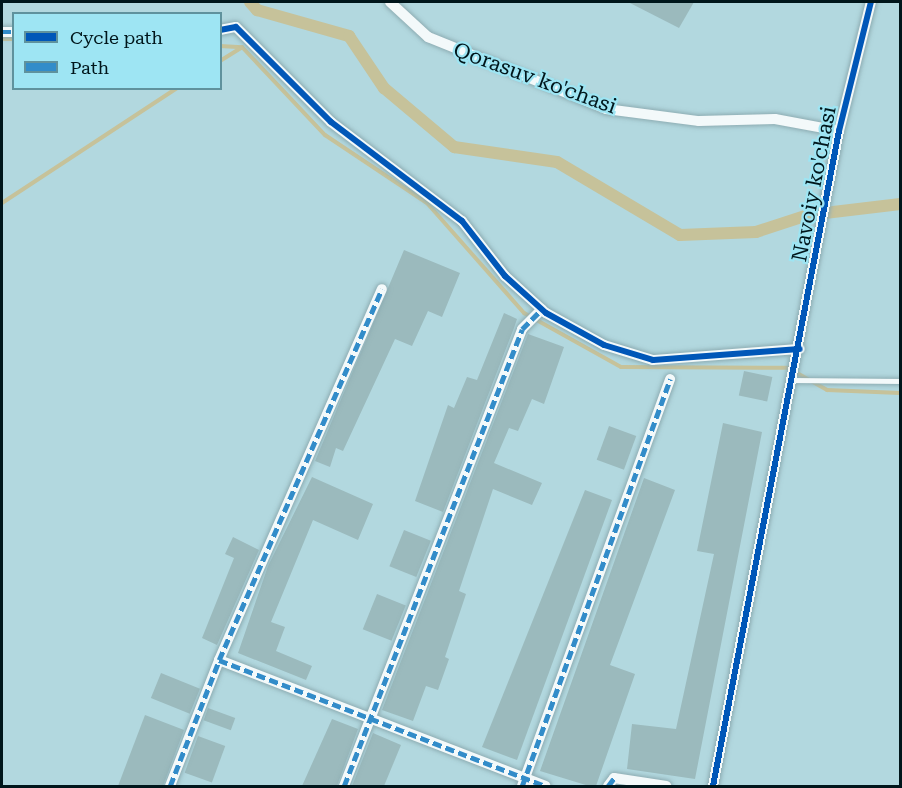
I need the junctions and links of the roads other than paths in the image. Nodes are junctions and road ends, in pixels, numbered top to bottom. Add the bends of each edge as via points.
1 (390, 2) edge
2 (870, 2) edge
3 (222, 30) edge
4 (839, 131) junction
5 (382, 289) dead end
6 (542, 309) junction
7 (800, 349) junction
8 (795, 377) junction
9 (670, 379) dead end
10 (900, 381) edge
11 (219, 660) junction
12 (370, 717) junction
13 (524, 783) edge
14 (170, 786) edge
15 (344, 786) edge
16 (546, 786) edge
17 (608, 786) edge
18 (666, 786) edge
19 (713, 786) edge

1 - 4 street, Qorasuv ko'chasi via 428,37 606,109 699,121 775,119
2 - 4 street, Navoiy ko'chasi
3 - 6 street via 236,27 331,122 462,221 504,276
4 - 7 street, Navoiy ko'chasi
5 - 11 street
6 - 7 street via 604,345 653,360
6 - 12 street via 522,329
7 - 8 street, Navoiy ko'chasi
8 - 10 lane
8 - 19 street, Navoiy ko'chasi
9 - 13 street
11 - 12 street
11 - 14 street
12 - 13 street
12 - 15 street
13 - 16 street
17 - 18 street via 614,778

